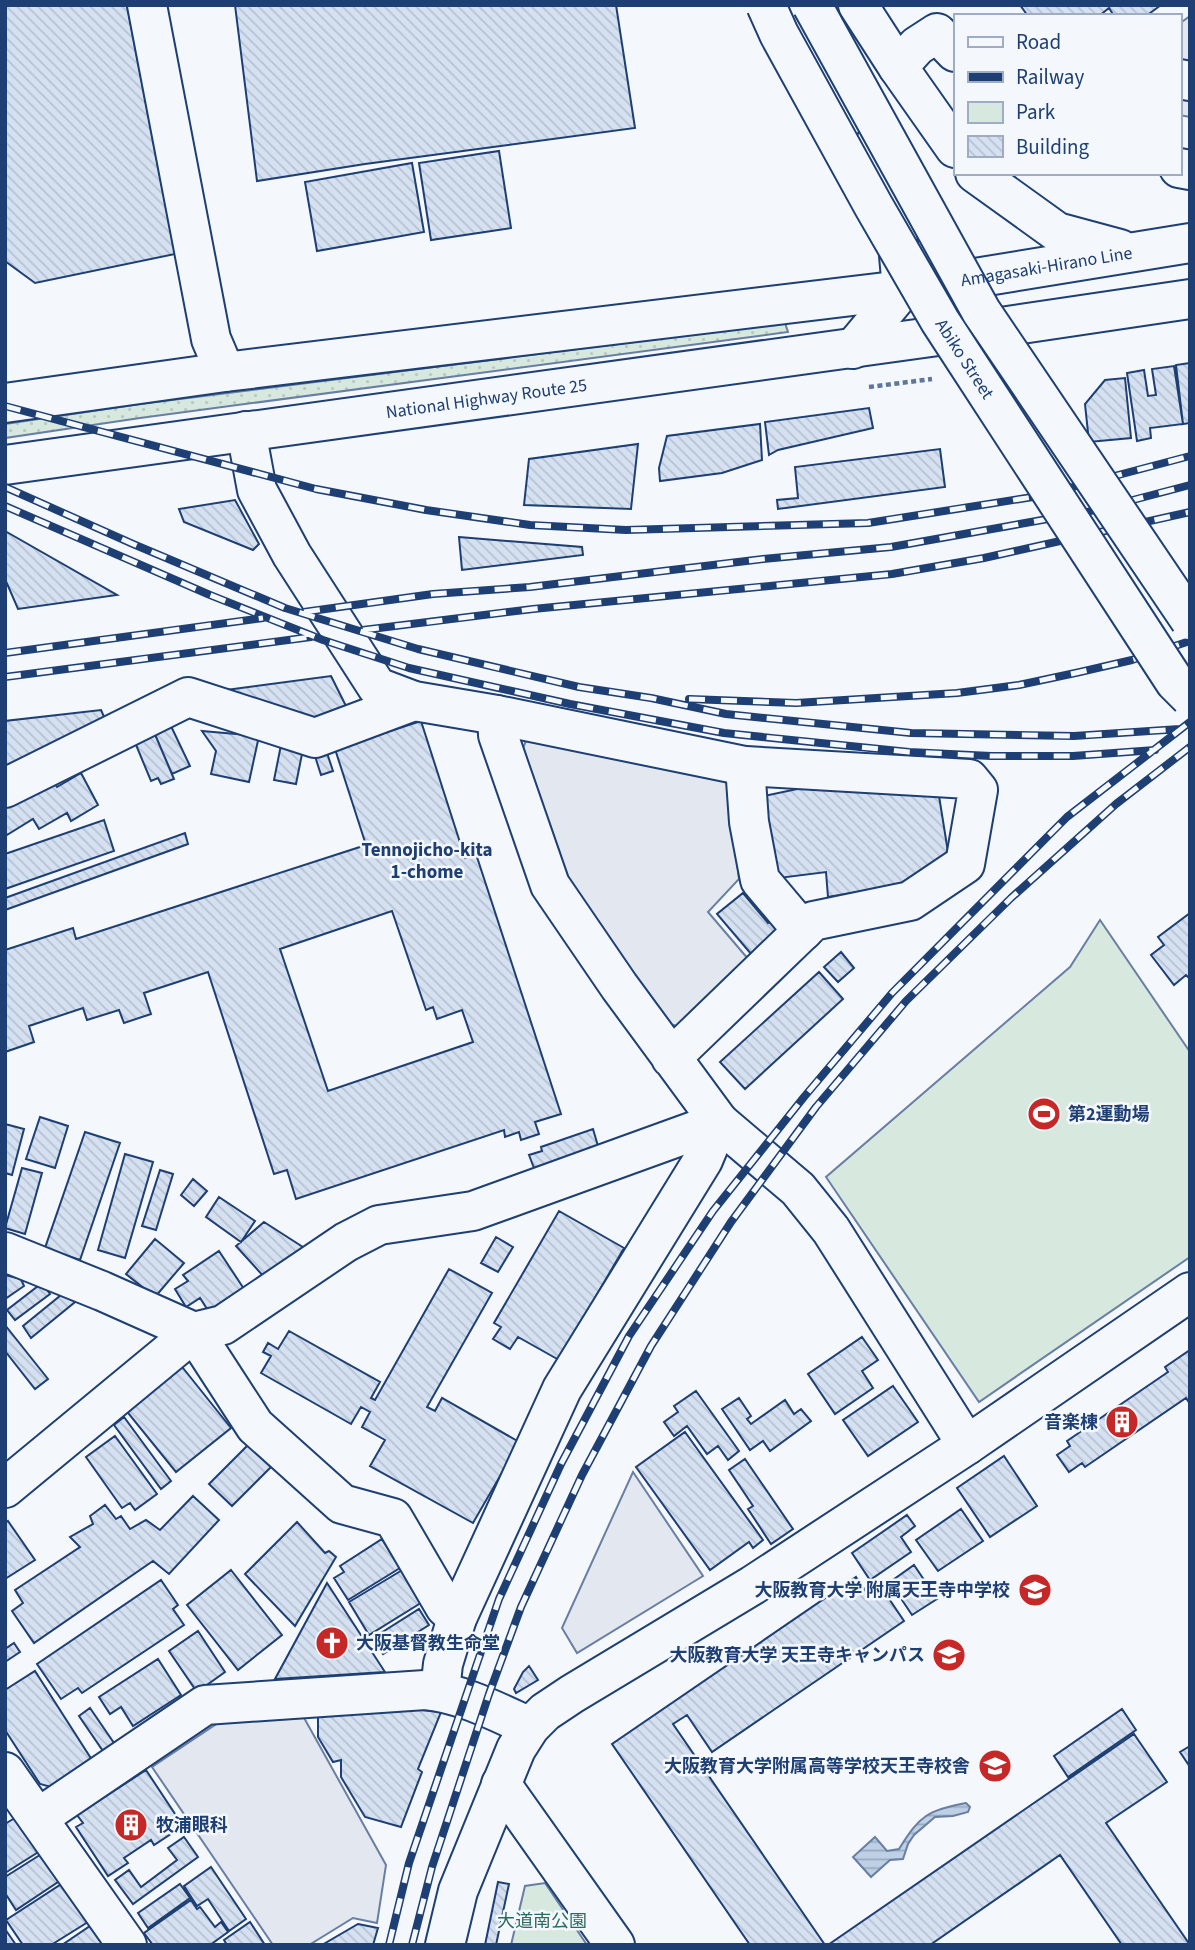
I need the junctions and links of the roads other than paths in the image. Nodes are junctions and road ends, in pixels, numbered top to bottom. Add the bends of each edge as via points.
1 (147, 5) edge
2 (765, 5) edge
3 (812, 5) edge
4 (826, 5) edge
5 (858, 5) edge
6 (954, 51) edge
7 (898, 67) junction
8 (954, 147) edge
9 (978, 175) edge
10 (1190, 243) edge
11 (1132, 252) junction
12 (902, 290) junction
13 (1190, 299) edge
14 (967, 332) junction
15 (853, 349) junction
16 (225, 372) junction
17 (5, 403) edge
18 (246, 431) junction
19 (5, 465) edge
20 (1190, 620) edge
21 (1190, 697) edge
22 (414, 701) junction
23 (497, 715) junction
24 (745, 766) junction
25 (5, 788) edge
26 (803, 931) junction
27 (671, 1058) junction
28 (719, 1122) junction
29 (5, 1252) edge
30 (1190, 1292) edge
31 (194, 1332) junction
32 (967, 1445) junction
33 (5, 1488) edge
34 (457, 1618) junction
35 (440, 1691) junction
36 (530, 1727) junction
37 (5, 1772) edge
38 (501, 1784) junction
39 (38, 1818) junction
40 (127, 1945) edge
41 (445, 1945) edge
42 (615, 1945) edge

1 - 16 main road via 211,339
2 - 12 main road
2 - 21 main road, Abiko Street, bridge via 940,321 1175,681
3 - 20 main road, bridge via 981,311
4 - 12 main road via 892,186
5 - 7 main road
6 - 7 main road via 937,33
7 - 8 main road
9 - 11 main road via 1057,232
10 - 11 main road, Amagasaki-Hirano Line
11 - 12 main road, Amagasaki-Hirano Line
12 - 14 main road
12 - 15 main road
12 - 16 main road
13 - 14 main road
14 - 15 main road, National Highway Route 25
15 - 18 main road, National Highway Route 25
16 - 17 main road
18 - 19 main road, National Highway Route 25
18 - 22 main road via 257,490 292,555 377,687
22 - 23 main road
22 - 25 main road via 315,738 188,697
23 - 24 main road
23 - 27 main road via 498,735 550,885
24 - 26 main road via 760,880
24 - 26 main road via 969,779 978,790 965,864 910,901 813,921
26 - 27 main road
27 - 28 main road
28 - 31 main road via 473,1211 379,1225 346,1241 223,1325
28 - 32 main road via 798,1189 831,1230
28 - 34 main road via 703,1160 562,1389
29 - 31 main road
30 - 32 main road
31 - 33 main road
31 - 34 main road via 255,1426 342,1504 393,1518 445,1606
32 - 36 main road via 753,1585 572,1694
34 - 35 main road
35 - 36 main road
35 - 39 main road via 205,1705
36 - 38 main road
37 - 39 main road
38 - 41 main road via 458,1891
38 - 42 main road
39 - 40 main road

